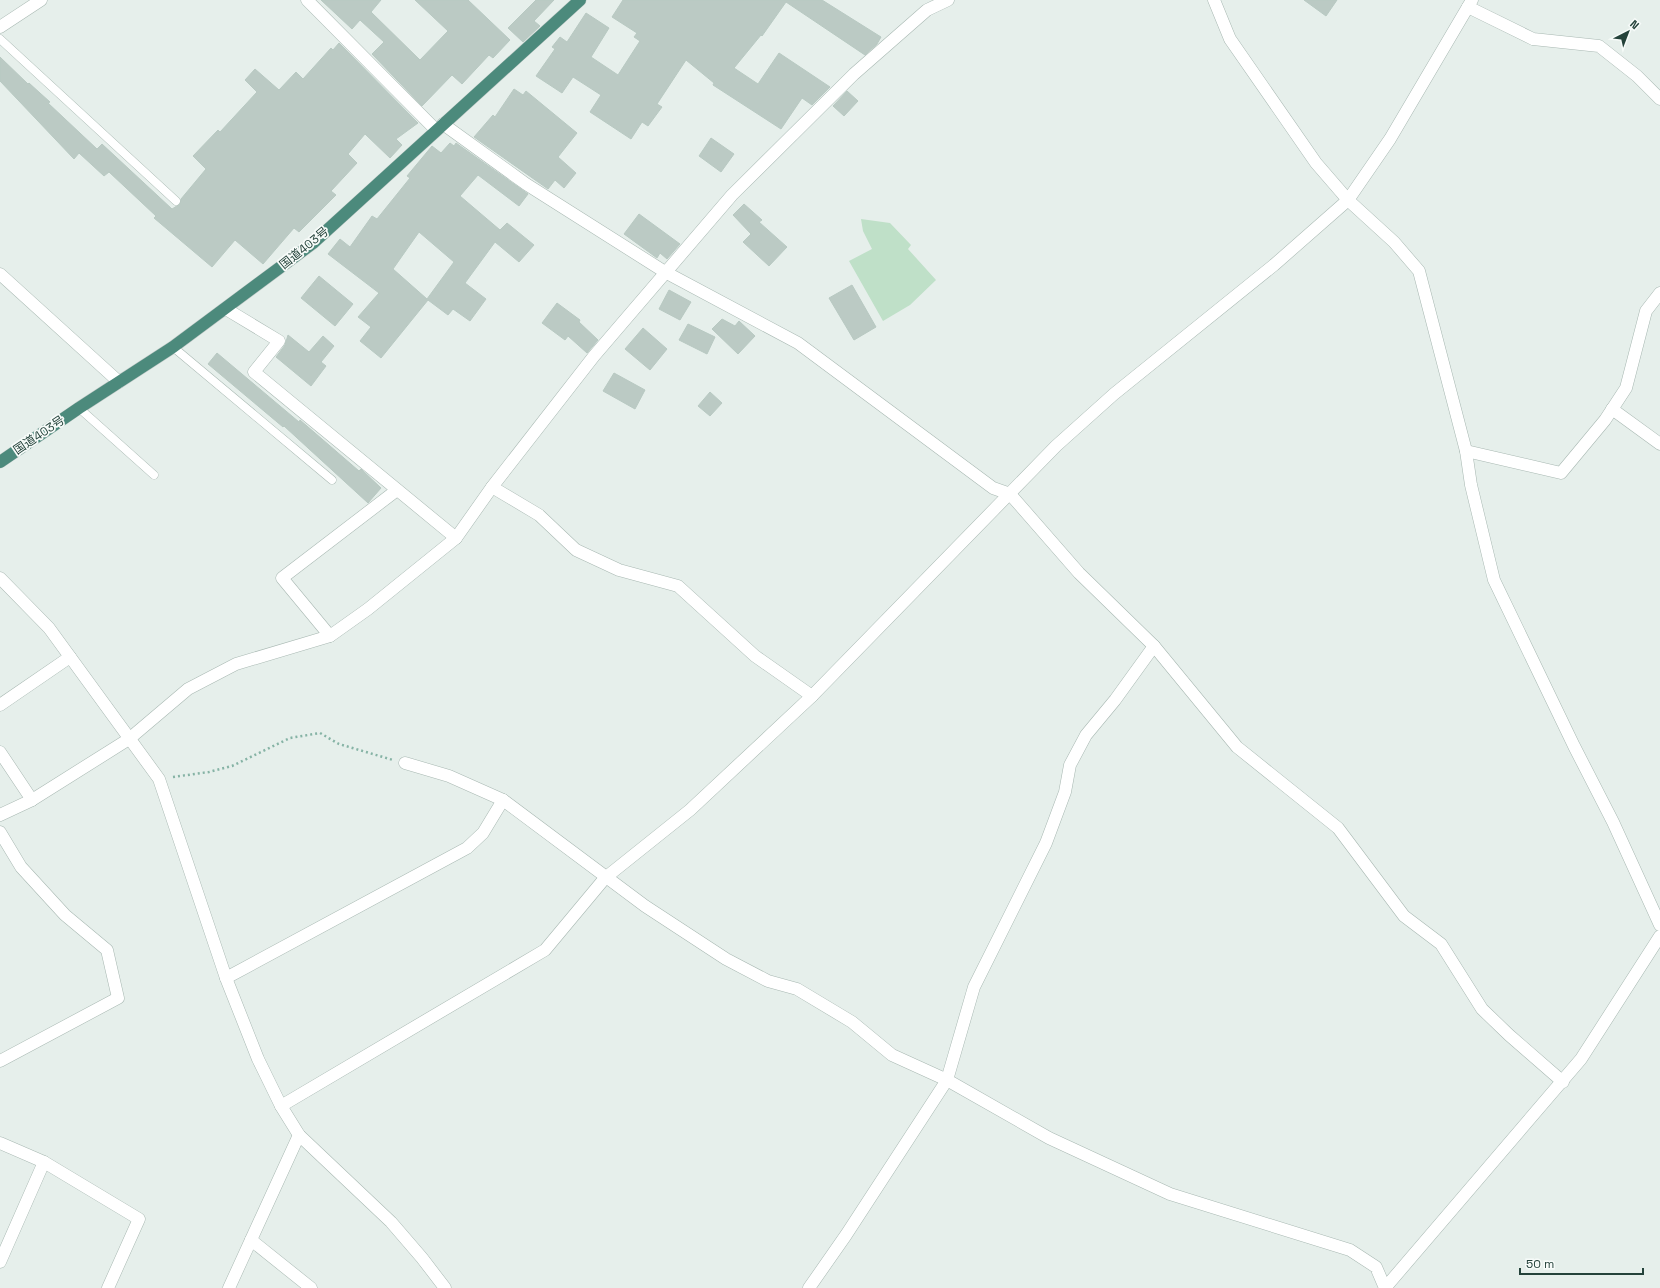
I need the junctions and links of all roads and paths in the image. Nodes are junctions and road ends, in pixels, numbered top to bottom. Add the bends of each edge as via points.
1 (41, 0) edge
2 (307, 0) edge
3 (580, 0) edge
4 (948, 0) edge
5 (1214, 0) edge
6 (1470, 4) edge
7 (0, 27) edge
8 (0, 39) edge
9 (1660, 99) edge
10 (439, 127) junction
11 (1348, 200) junction
12 (176, 201) dead end
13 (665, 272) junction
14 (0, 274) edge
15 (1660, 293) edge
16 (226, 309) junction
17 (173, 348) junction
18 (119, 382) junction
19 (79, 408) junction
20 (1612, 409) junction
21 (1660, 444) edge
22 (1466, 451) junction
23 (0, 462) edge
24 (154, 475) dead end
25 (332, 480) dead end
26 (492, 487) junction
27 (397, 490) junction
28 (1010, 494) junction
29 (456, 538) junction
30 (0, 578) edge
31 (330, 636) junction
32 (1154, 646) junction
33 (70, 657) junction
34 (812, 696) junction
35 (0, 705) edge
36 (129, 739) junction
37 (0, 752) edge
38 (405, 763) joint
39 (159, 779) junction
40 (32, 800) junction
41 (503, 800) junction
42 (0, 815) edge
43 (0, 832) edge
44 (605, 878) junction
45 (1660, 925) edge
46 (1660, 936) edge
47 (226, 978) junction
48 (0, 1060) edge
49 (946, 1080) junction
50 (1563, 1082) junction
51 (281, 1106) junction
52 (299, 1135) junction
53 (0, 1143) edge
54 (44, 1162) junction
55 (251, 1240) junction
56 (0, 1262) edge
57 (108, 1288) edge
58 (229, 1288) edge
59 (311, 1288) edge
60 (445, 1288) edge
61 (809, 1288) edge
62 (1385, 1288) edge

1 - 7 street
2 - 10 street
3 - 10 highway, 国道403号
4 - 13 street via 927,10 833,94 732,195
5 - 11 street via 1230,39 1316,163
6 - 9 street via 1533,39 1599,46 1637,76
6 - 11 street via 1390,138
8 - 12 lane
10 - 13 street
10 - 16 highway, 国道403号 via 313,243
11 - 22 street via 1394,242 1419,271
11 - 28 street via 1274,265 1114,394 1056,446
13 - 26 street via 594,356
13 - 28 street via 798,343 993,488
14 - 18 street
15 - 20 street via 1646,311 1626,388
16 - 17 highway, 国道403号
16 - 27 street via 279,341 254,372
17 - 18 highway, 国道403号
17 - 25 lane
18 - 19 highway, 国道403号
19 - 23 highway, 国道403号
19 - 24 lane
20 - 21 street
20 - 22 street via 1561,473
22 - 45 street via 1471,485 1494,580 1613,822
26 - 29 street
26 - 34 street via 539,515 576,550 619,570 678,586 755,656
27 - 29 street
27 - 31 street via 282,578
28 - 32 street via 1079,573
28 - 34 street
29 - 31 street via 368,609
30 - 33 street via 49,628
31 - 36 street via 236,664 188,689
32 - 49 street via 1086,735 1070,765 1065,792 1046,843 974,987
32 - 50 street via 1237,747 1338,828 1404,916 1441,944 1482,1009
33 - 35 street
33 - 36 street
34 - 44 street via 690,810
36 - 39 street
36 - 40 street
37 - 40 street
38 - 39 path via 339,744 320,733 290,738 232,766
38 - 41 street via 449,776
39 - 47 street
40 - 42 street
41 - 44 street
41 - 47 street via 483,833 467,848
43 - 48 street via 21,867 65,915 107,950 118,998
44 - 49 street via 726,959 768,981 797,988 852,1022 892,1055
44 - 51 street via 545,950
46 - 50 street via 1581,1059
47 - 51 street via 258,1059
49 - 61 street
49 - 62 street via 1049,1138 1170,1194 1350,1250 1376,1266
50 - 62 street
51 - 52 street
52 - 55 street
52 - 60 street via 391,1222
53 - 54 street
54 - 56 street
54 - 57 street via 138,1219
55 - 58 street
55 - 59 street

